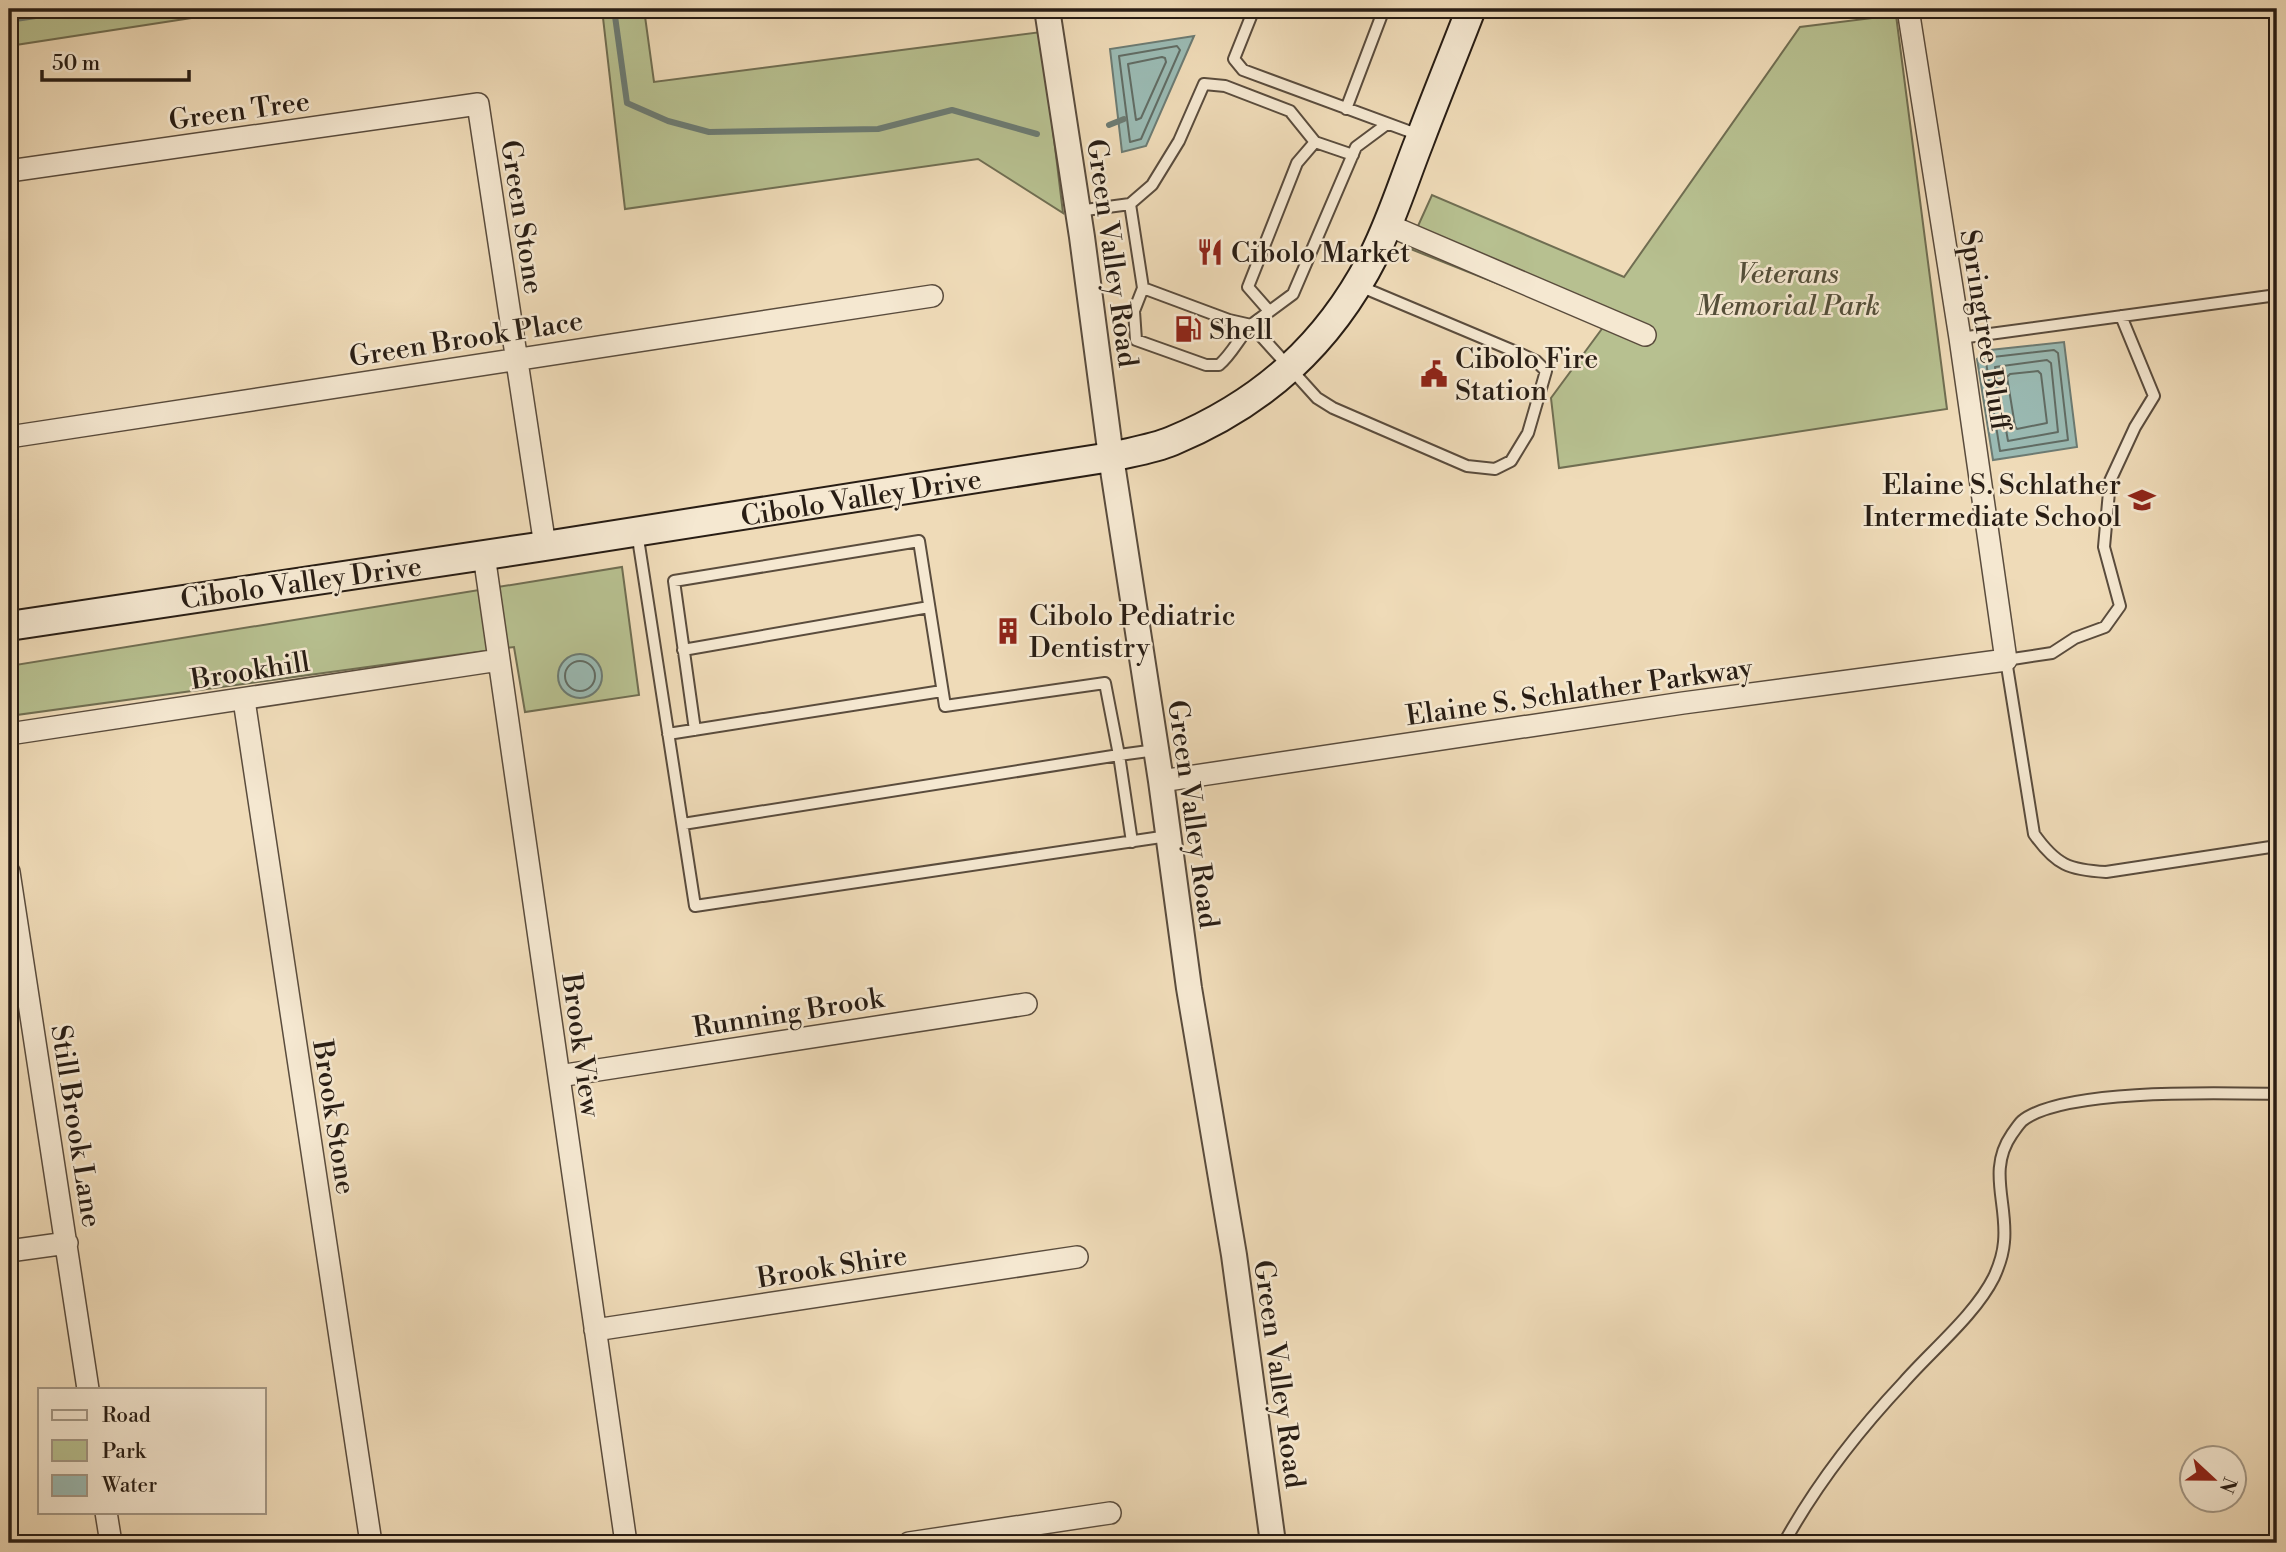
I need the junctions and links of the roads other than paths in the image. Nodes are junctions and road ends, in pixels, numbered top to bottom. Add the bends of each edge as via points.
1 (1047, 9) edge
2 (1254, 9) edge
3 (1384, 9) edge
4 (1471, 9) edge
5 (1908, 9) edge
6 (478, 104) joint
7 (1346, 109) junction
8 (1387, 124) junction
9 (1421, 136) junction
10 (1315, 142) junction
11 (1353, 155) junction
12 (9, 171) edge
13 (1130, 204) junction
14 (1078, 211) junction
15 (1388, 225) junction
16 (1357, 285) junction
17 (1143, 288) junction
18 (2277, 295) edge
19 (932, 296) dead end
20 (1269, 311) junction
21 (2121, 316) junction
22 (1251, 325) junction
23 (1645, 335) dead end
24 (1960, 338) junction
25 (516, 358) junction
26 (1291, 368) junction
27 (9, 437) edge
28 (1111, 457) junction
29 (637, 532) junction
30 (545, 546) junction
31 (484, 555) junction
32 (929, 607) junction
33 (9, 626) edge
34 (683, 650) junction
35 (499, 660) junction
36 (2006, 660) junction
37 (942, 691) junction
38 (244, 700) junction
39 (695, 730) junction
40 (9, 734) edge
41 (668, 734) junction
42 (1156, 750) junction
43 (1119, 755) junction
44 (1161, 781) junction
45 (683, 824) junction
46 (1168, 836) junction
47 (1132, 842) junction
48 (2277, 846) edge
49 (9, 872) edge
50 (1026, 1004) dead end
51 (559, 1076) junction
52 (2277, 1094) edge
53 (66, 1243) junction
54 (9, 1251) edge
55 (1077, 1257) dead end
56 (595, 1330) junction
57 (88, 1388) edge
58 (1110, 1513) dead end
59 (106, 1514) edge
60 (111, 1543) edge
61 (371, 1543) edge
62 (626, 1543) edge
63 (909, 1543) edge
64 (1273, 1543) edge
65 (1784, 1543) edge

1 - 14 street, Green Valley Road
2 - 7 lane via 1234,59 1242,70
3 - 7 lane
4 - 9 main road, Cibolo Valley Drive
5 - 24 street, Springtree Bluff
6 - 12 street, Green Tree
6 - 25 street, Green Stone
7 - 8 lane
8 - 9 lane
8 - 11 lane via 1356,147
9 - 15 main road, Cibolo Valley Drive
10 - 11 lane
10 - 13 lane via 1290,111 1225,86 1204,84 1179,141 1152,185
10 - 20 lane via 1297,163 1248,287
11 - 20 lane via 1293,293
13 - 14 lane
13 - 17 lane
14 - 28 street, Green Valley Road
15 - 16 main road, Cibolo Valley Drive
15 - 23 street
16 - 26 main road, Cibolo Valley Drive
16 - 26 lane via 1521,354 1546,371 1528,433 1511,461 1495,469 1466,466 1333,408 1317,398
17 - 22 lane
17 - 22 lane via 1134,310 1136,340 1206,365 1219,365
18 - 21 lane
19 - 25 street, Green Brook Place
20 - 22 lane
21 - 24 lane
21 - 36 lane via 2154,396 2110,481 2104,547 2119,606 2105,626 2052,653
22 - 26 lane
24 - 36 street, Springtree Bluff
25 - 27 street, Green Brook Place
25 - 30 street, Green Stone
26 - 28 main road, Cibolo Valley Drive via 1230,412 1170,442
28 - 29 main road, Cibolo Valley Drive
28 - 42 street, Green Valley Road
29 - 30 main road, Cibolo Valley Drive
29 - 41 lane
30 - 31 main road, Cibolo Valley Drive
31 - 33 main road, Cibolo Valley Drive
31 - 35 street, Brook View
32 - 34 lane
32 - 34 lane via 919,541 674,581
32 - 37 lane
34 - 39 lane
35 - 38 street, Brookhill
35 - 51 street, Brook View
36 - 44 street, Elaine S. Schlather Parkway
36 - 48 lane via 2034,834 2063,865 2106,872
37 - 39 lane
37 - 43 lane via 945,706 1105,682
38 - 40 street, Brookhill
38 - 61 street, Brook Stone
39 - 41 lane
41 - 45 lane
42 - 43 lane
42 - 44 street, Green Valley Road
43 - 45 lane
43 - 47 lane
44 - 46 street, Green Valley Road
45 - 47 lane via 695,906
46 - 47 lane
46 - 64 street, Green Valley Road via 1234,1255
49 - 53 street, Still Brook Lane
50 - 51 street, Running Brook
51 - 56 street, Brook View
52 - 65 lane via 2097,1099 2049,1107 2021,1122 2003,1147 1998,1177 2005,1240 1992,1281 1971,1310 1860,1429
53 - 54 street
53 - 57 street, Still Brook Lane
55 - 56 street, Brook Shire
56 - 62 street, Brook View
58 - 63 street
59 - 60 street

